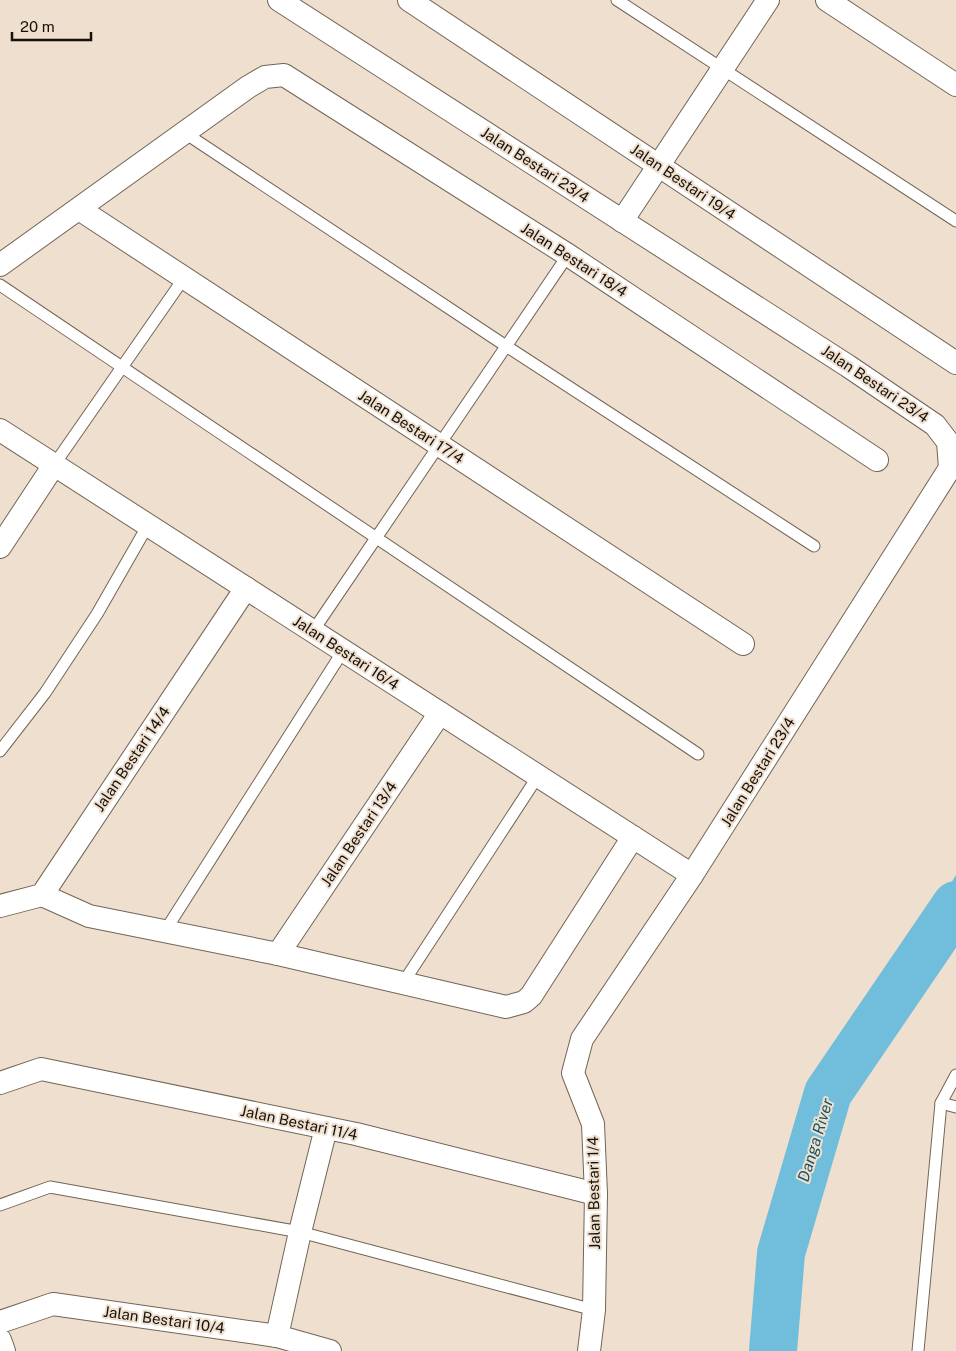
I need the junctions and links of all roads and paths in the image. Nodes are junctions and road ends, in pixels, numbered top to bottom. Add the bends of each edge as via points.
1 (279, 0) edge
2 (409, 0) edge
3 (617, 0) edge
4 (768, 0) edge
5 (827, 0) edge
6 (722, 70) junction
7 (956, 85) edge
8 (185, 133) junction
9 (658, 166) junction
10 (79, 209) junction
11 (622, 221) junction
12 (956, 221) edge
13 (568, 255) junction
14 (0, 266) edge
15 (184, 278) junction
16 (0, 285) edge
17 (506, 346) junction
18 (956, 364) edge
19 (121, 367) junction
20 (0, 430) edge
21 (439, 445) junction
22 (877, 460) dead end
23 (54, 465) junction
24 (148, 525) junction
25 (376, 538) junction
26 (814, 546) dead end
27 (0, 547) edge
28 (246, 588) junction
29 (313, 631) junction
30 (743, 644) dead end
31 (343, 651) junction
32 (440, 713) junction
33 (0, 751) edge
34 (698, 754) dead end
35 (538, 776) junction
36 (633, 837) junction
37 (692, 876) junction
38 (42, 895) junction
39 (0, 906) edge
40 (166, 931) junction
41 (278, 954) junction
42 (403, 983) junction
43 (582, 1039) joint
44 (956, 1075) edge
45 (0, 1083) edge
46 (941, 1103) junction
47 (956, 1107) edge
48 (326, 1128) junction
49 (596, 1194) junction
50 (0, 1205) edge
51 (300, 1232) junction
52 (594, 1310) junction
53 (0, 1322) edge
54 (277, 1336) junction
55 (0, 1340) edge
56 (4, 1351) edge
57 (330, 1351) edge
58 (590, 1351) edge
59 (918, 1351) edge

1 - 11 street, Jalan Bestari 23/4
2 - 9 street, Jalan Bestari 19/4
3 - 6 lane
4 - 6 street
5 - 7 street
6 - 9 street
6 - 12 lane
8 - 10 street
8 - 13 street, Jalan Bestari 18/4 via 265,77 284,75
8 - 17 lane
9 - 11 street
9 - 18 street, Jalan Bestari 19/4
10 - 14 street
10 - 15 street, Jalan Bestari 17/4
11 - 37 street, Jalan Bestari 23/4 via 935,424 948,442 950,468
13 - 17 lane
13 - 22 street, Jalan Bestari 18/4
15 - 19 lane
15 - 21 street, Jalan Bestari 17/4
16 - 19 lane
17 - 21 lane
17 - 26 lane
19 - 23 lane
19 - 25 lane
20 - 23 street, Jalan Bestari 16/4
21 - 25 lane
21 - 30 street, Jalan Bestari 17/4
23 - 24 street, Jalan Bestari 16/4
23 - 27 street
24 - 28 street, Jalan Bestari 16/4
24 - 33 lane via 97,614 45,693
25 - 29 lane
25 - 34 lane
28 - 29 street, Jalan Bestari 16/4
28 - 38 street, Jalan Bestari 14/4
29 - 31 street, Jalan Bestari 16/4
31 - 32 street, Jalan Bestari 16/4
31 - 40 lane
32 - 35 street, Jalan Bestari 16/4
32 - 41 street, Jalan Bestari 13/4
35 - 36 street, Jalan Bestari 16/4
35 - 42 lane
36 - 37 street, Jalan Bestari 16/4
36 - 42 street via 531,996 524,1002 506,1007
37 - 43 street, Jalan Bestari 23/4
38 - 39 street
38 - 40 street via 89,916
40 - 41 street
41 - 42 street
43 - 49 street, Jalan Bestari 1/4 via 573,1073 593,1124
44 - 46 lane
45 - 48 street, Jalan Bestari 11/4 via 41,1069
46 - 47 lane
46 - 59 lane
48 - 49 street, Jalan Bestari 11/4
48 - 51 street
49 - 52 street, Jalan Bestari 1/4
50 - 51 lane via 50,1187
51 - 52 lane
51 - 54 street
52 - 58 street, Jalan Bestari 1/4
53 - 54 street, Jalan Bestari 10/4 via 53,1304
54 - 57 street, Jalan Bestari 10/4
55 - 56 street

